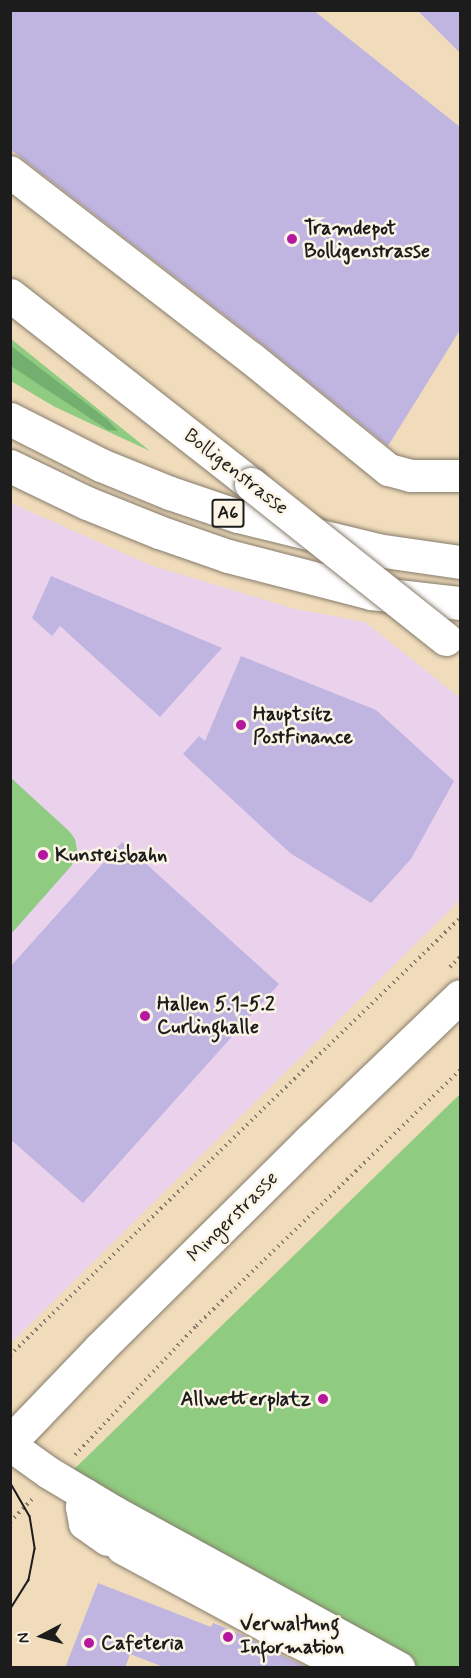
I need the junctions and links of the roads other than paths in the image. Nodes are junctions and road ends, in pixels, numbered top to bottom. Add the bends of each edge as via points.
1 (10, 172) edge
2 (10, 295) edge
3 (10, 419) edge
4 (10, 466) edge
5 (460, 476) edge
6 (460, 562) edge
7 (460, 603) edge
8 (453, 645) edge
9 (460, 996) edge
10 (10, 1443) edge
11 (86, 1495) junction
12 (350, 1668) edge
13 (399, 1668) edge

1 - 5 street via 389,470 411,476
2 - 8 main road, Bolligenstrasse, bridge
3 - 6 main road, A6 via 101,465 238,516 377,550
4 - 7 main road, A6 via 87,503 228,556 371,593
9 - 10 main road, Mingerstrasse via 100,1348
10 - 11 street, Mingerstrasse
11 - 12 street via 82,1507 85,1524 115,1544
11 - 13 street, Mingerstrasse

